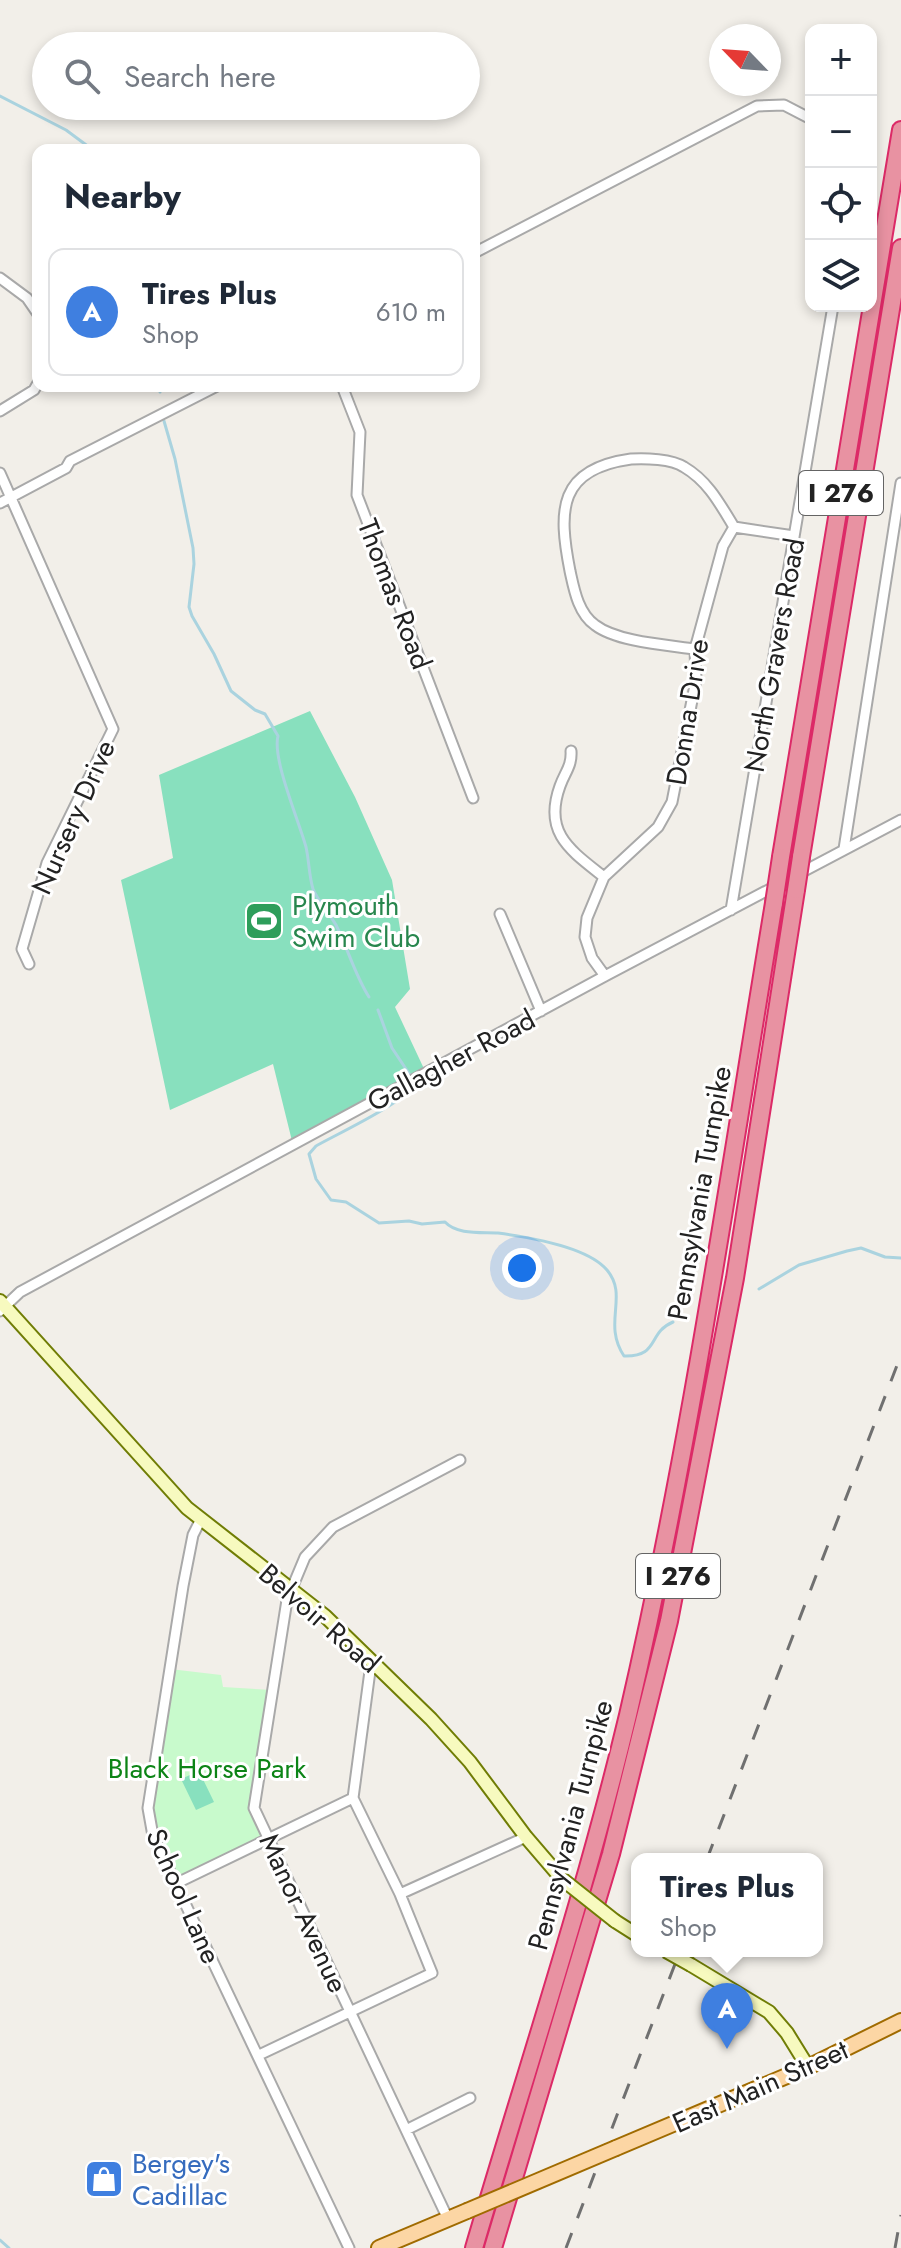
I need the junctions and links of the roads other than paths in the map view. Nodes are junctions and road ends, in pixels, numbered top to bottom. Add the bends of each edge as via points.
1 (805, 116) edge
2 (901, 130) edge
3 (901, 248) edge
4 (480, 250) edge
5 (0, 278) edge
6 (32, 305) edge
7 (832, 312) edge
8 (32, 391) edge
9 (205, 392) edge
10 (344, 392) edge
11 (0, 411) edge
12 (0, 473) edge
13 (901, 483) edge
14 (12, 497) junction
15 (0, 503) edge
16 (734, 527) junction
17 (794, 536) junction
18 (695, 649) junction
19 (571, 751) dead end
20 (473, 798) dead end
21 (901, 820) edge
22 (844, 849) junction
23 (604, 877) junction
24 (731, 910) junction
25 (500, 914) dead end
26 (29, 964) dead end
27 (605, 976) junction
28 (541, 1011) junction
29 (2, 1306) edge
30 (460, 1460) dead end
31 (200, 1521) junction
32 (291, 1589) junction
33 (376, 1665) junction
34 (353, 1798) junction
35 (526, 1837) junction
36 (269, 1839) junction
37 (175, 1884) junction
38 (400, 1894) junction
39 (631, 1931) edge
40 (677, 1957) edge
41 (351, 2012) junction
42 (901, 2021) edge
43 (259, 2055) junction
44 (808, 2067) junction
45 (470, 2098) dead end
46 (406, 2130) junction
47 (448, 2219) junction
48 (349, 2248) edge
49 (379, 2248) edge
50 (474, 2248) edge
51 (493, 2248) edge

1 - 4 street via 784,105 757,106
2 - 50 highway, Pennsylvania Turnpike / I 276, bridge via 684,1435 643,1648 591,1853
3 - 51 highway, Pennsylvania Turnpike / I 276, bridge via 735,1278 669,1621 611,1854
5 - 6 street
7 - 17 street, North Gravers Road
8 - 11 street
9 - 14 street
10 - 20 street, Thomas Road via 360,432 357,495
12 - 14 street, Nursery Drive
13 - 22 street
14 - 15 street
14 - 26 street, Nursery Drive via 113,729 47,863 22,949
16 - 17 street
16 - 18 street, Donna Drive via 723,546
16 - 18 street via 712,489 682,465 640,458 604,463 583,475 569,494 563,538 574,591 589,619 610,634
17 - 24 street, North Gravers Road
18 - 23 street, Donna Drive via 696,680 672,802 658,827
19 - 23 street via 572,764 554,801 554,825 569,849
21 - 22 street, Gallagher Road
22 - 24 street, Gallagher Road
23 - 27 street, Donna Drive via 585,937
24 - 27 street, Gallagher Road
25 - 28 street
27 - 28 street, Gallagher Road
28 - 29 street, Gallagher Road
29 - 31 street, Belvoir Road
30 - 32 street, Manor Avenue via 333,1527 312,1545
31 - 32 street, Belvoir Road
31 - 37 street, School Lane via 183,1586 148,1808 153,1836
32 - 33 street, Belvoir Road
32 - 36 street, Manor Avenue via 254,1808
33 - 34 street via 370,1671
33 - 35 street, Belvoir Road via 462,1752
34 - 36 street
34 - 38 street
35 - 38 street
35 - 39 street, Belvoir Road, bridge via 562,1879
36 - 37 street
36 - 41 street, Manor Avenue
37 - 43 street, School Lane
38 - 41 street via 432,1973
40 - 44 street, bridge via 769,2012
41 - 43 street
41 - 46 street, Manor Avenue
42 - 44 main road, East Main Street
43 - 48 street, School Lane
44 - 47 main road, East Main Street, bridge
45 - 46 street
46 - 47 street, Manor Avenue
47 - 49 main road, East Main Street

